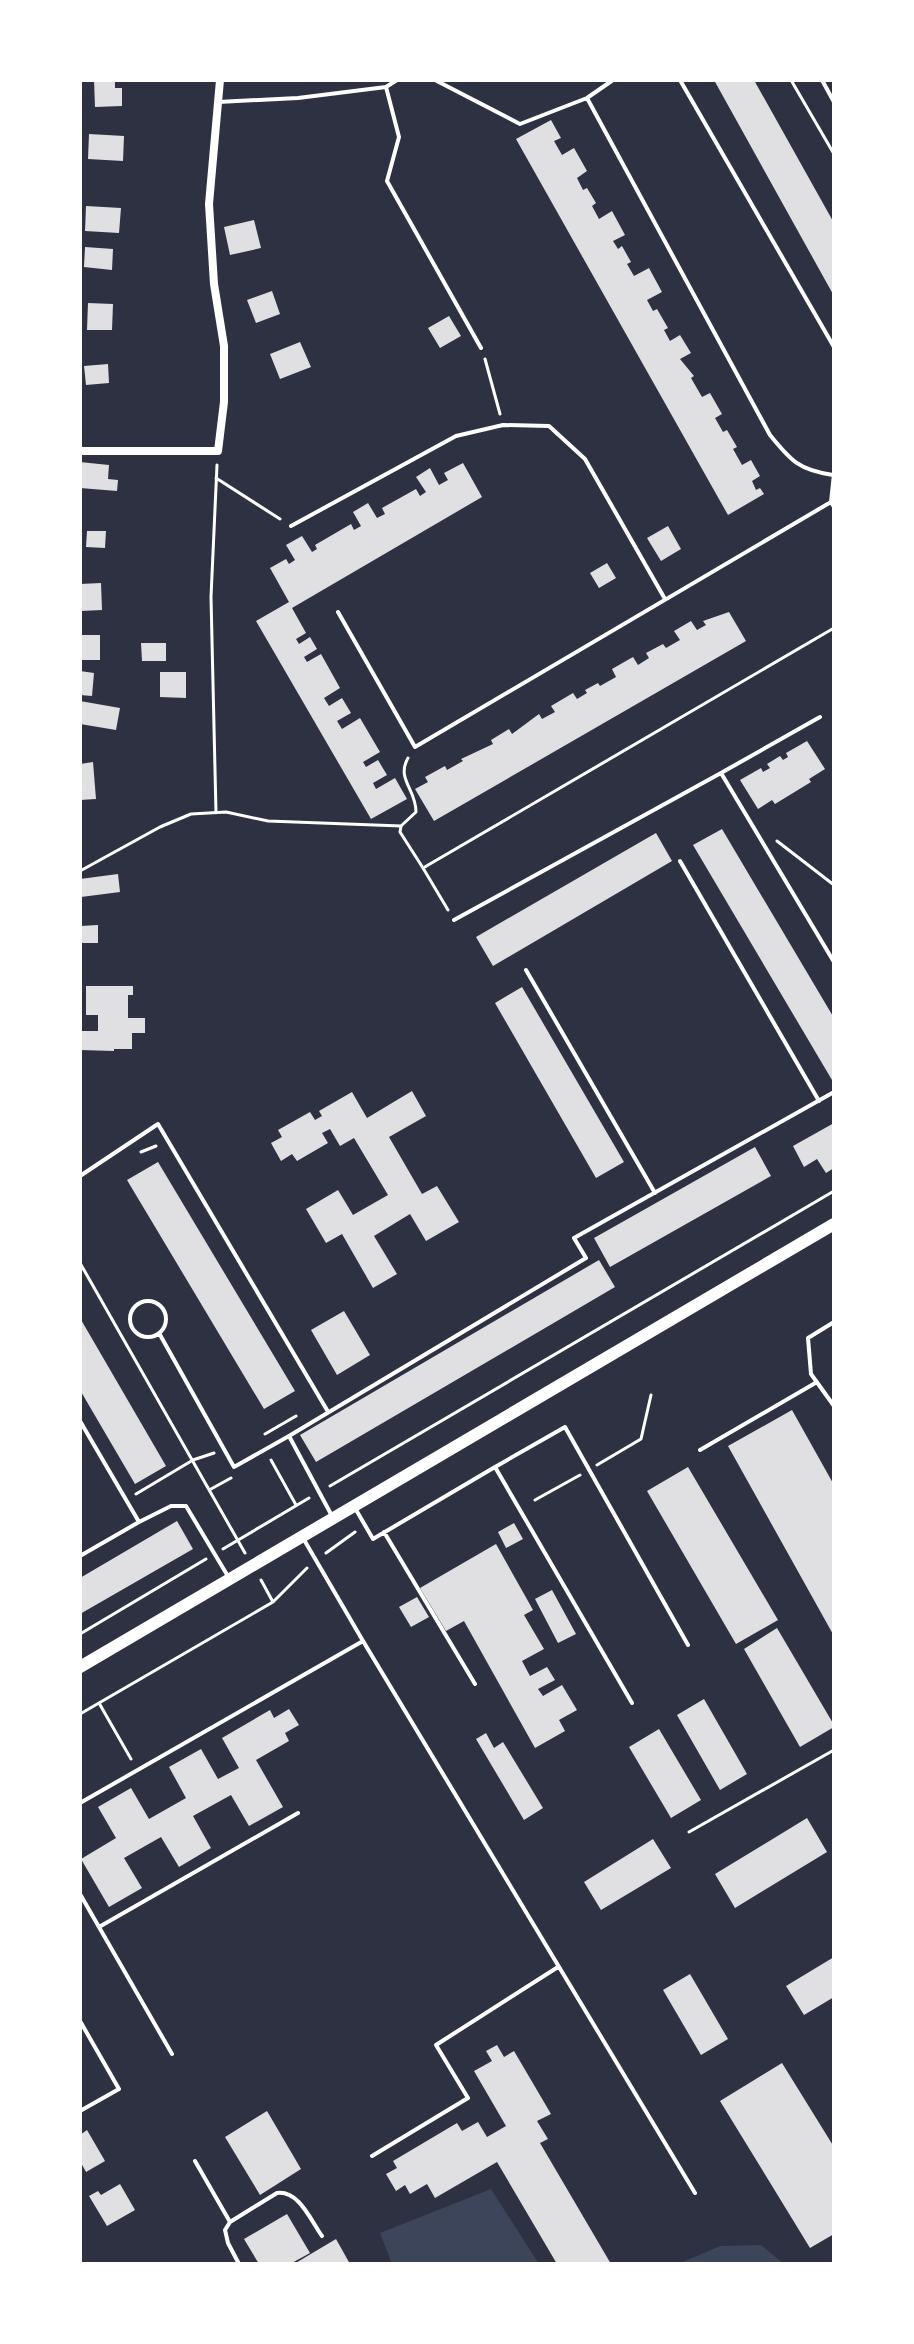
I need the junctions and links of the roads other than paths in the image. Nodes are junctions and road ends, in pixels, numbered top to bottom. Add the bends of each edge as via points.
1 (220, 80) edge
2 (397, 80) edge
3 (435, 80) edge
4 (613, 80) edge
5 (680, 80) edge
6 (822, 80) edge
7 (386, 87) junction
8 (587, 98) junction
9 (218, 102) junction
10 (834, 102) edge
11 (834, 347) edge
12 (481, 348) road end
13 (80, 451) edge
14 (833, 474) edge
15 (832, 504) edge
16 (291, 526) road end
17 (665, 599) junction
18 (338, 612) dead end
19 (820, 717) dead end
20 (721, 773) junction
21 (680, 861) dead end
22 (454, 920) road end
23 (834, 962) edge
24 (526, 970) dead end
25 (834, 1092) edge
26 (819, 1101) junction
27 (80, 1176) edge
28 (655, 1193) junction
29 (834, 1224) edge
30 (834, 1322) edge
31 (159, 1333) junction
32 (817, 1382) junction
33 (834, 1406) edge
34 (328, 1411) junction
35 (80, 1421) edge
36 (289, 1436) junction
37 (700, 1450) dead end
38 (495, 1467) junction
39 (354, 1506) junction
40 (333, 1518) junction
41 (139, 1522) junction
42 (384, 1532) junction
43 (302, 1536) junction
44 (80, 1556) edge
45 (229, 1579) junction
46 (363, 1641) junction
47 (688, 1645) dead end
48 (80, 1667) edge
49 (475, 1684) dead end
50 (632, 1703) dead end
51 (80, 1803) edge
52 (298, 1813) dead end
53 (80, 1894) edge
54 (99, 1927) junction
55 (558, 1967) junction
56 (80, 2021) edge
57 (172, 2054) dead end
58 (80, 2111) edge
59 (372, 2156) dead end
60 (195, 2161) dead end
61 (695, 2193) dead end
62 (230, 2222) junction
63 (322, 2236) dead end
64 (239, 2264) edge

1 - 9 street
2 - 7 lane
3 - 8 lane via 520,124
4 - 8 lane
5 - 11 lane
6 - 10 lane
7 - 9 lane
7 - 12 lane via 399,137 387,181
8 - 14 lane via 770,435 807,471
9 - 13 street via 209,204 224,346 218,451
14 - 15 lane
15 - 17 lane
16 - 17 lane via 456,436 503,425 549,426 585,459
17 - 18 lane via 415,747
19 - 20 lane
20 - 22 lane
20 - 23 lane
21 - 26 lane
24 - 28 lane
25 - 26 lane
26 - 28 lane
27 - 34 lane via 158,1124
28 - 34 lane via 574,1238 586,1258
29 - 39 main road
30 - 32 lane via 808,1338 811,1374
31 - 31 lane via 166,1317 162,1307 146,1301 134,1307 134,1331 149,1337
31 - 36 lane via 234,1467
32 - 33 lane
32 - 37 lane
34 - 36 lane
35 - 41 lane
36 - 40 lane
38 - 42 lane
38 - 47 lane via 565,1427
38 - 50 lane
39 - 40 main road
39 - 42 lane via 373,1539
40 - 43 main road
41 - 44 lane
41 - 45 lane via 171,1506 186,1506
42 - 49 lane
43 - 45 main road
43 - 46 lane
45 - 48 main road
46 - 51 lane
46 - 55 lane
52 - 54 lane
53 - 54 lane
54 - 57 lane
55 - 59 lane via 436,2045 468,2098
55 - 61 lane
56 - 58 lane via 119,2089
60 - 62 lane
62 - 63 lane via 284,2192 298,2201
62 - 64 lane via 225,2234

